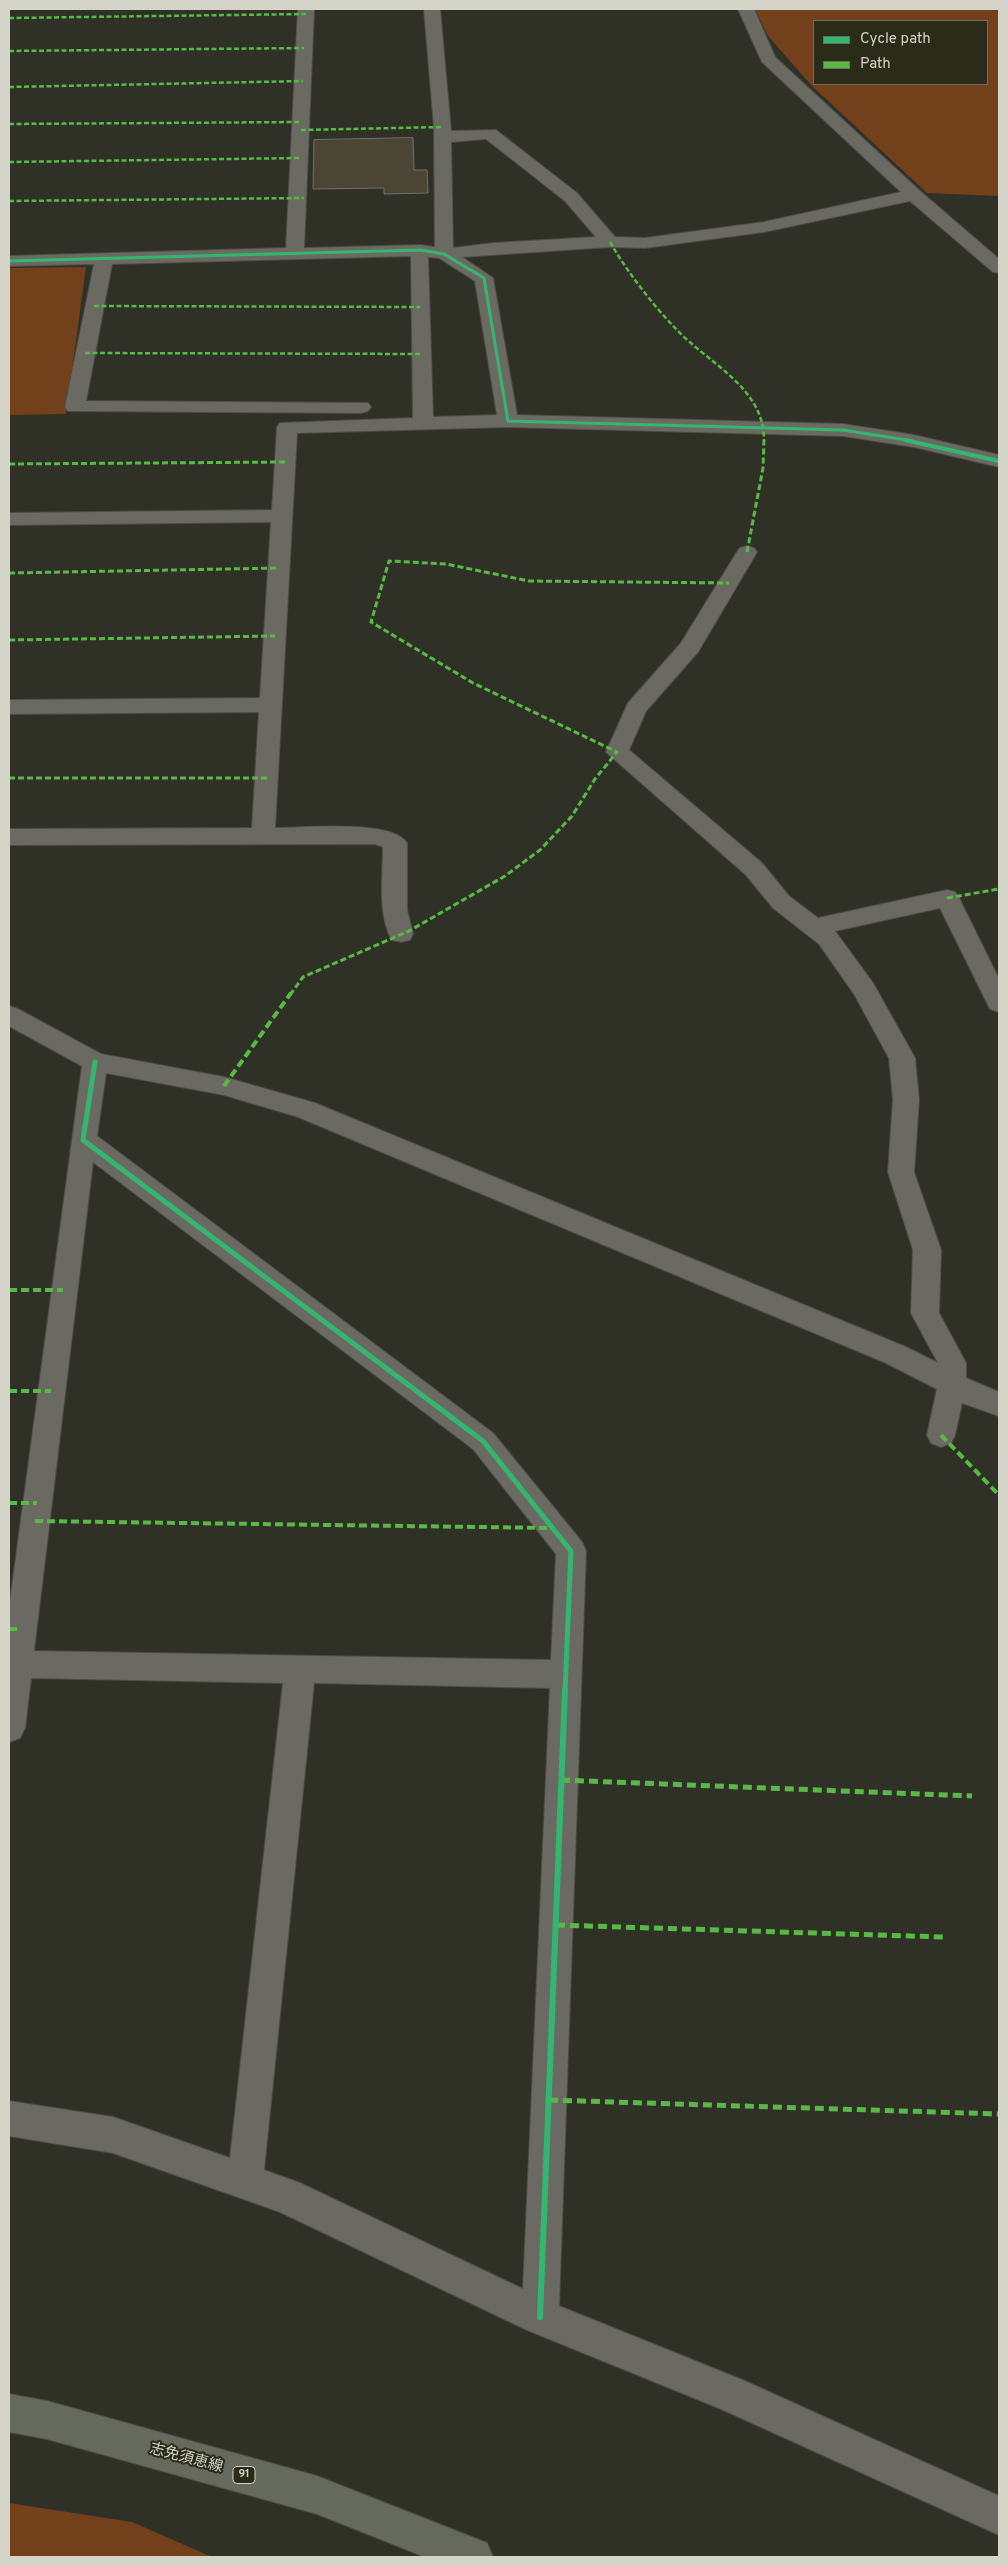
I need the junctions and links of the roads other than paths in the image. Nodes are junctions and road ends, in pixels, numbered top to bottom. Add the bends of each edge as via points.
1 (306, 9) edge
2 (432, 9) edge
3 (746, 9) edge
4 (443, 137) junction
5 (914, 195) junction
6 (610, 242) junction
7 (420, 250) junction
8 (295, 254) junction
9 (444, 254) junction
10 (104, 259) junction
11 (9, 261) edge
12 (999, 268) edge
13 (423, 415) junction
14 (508, 421) junction
15 (999, 462) edge
16 (282, 516) junction
17 (9, 519) edge
18 (747, 552) dead end
19 (271, 704) junction
20 (9, 707) edge
21 (9, 837) edge
22 (264, 837) junction
23 (813, 927) junction
24 (401, 934) dead end
25 (999, 1003) edge
26 (9, 1015) edge
27 (95, 1062) junction
28 (82, 1140) junction
29 (952, 1384) junction
30 (999, 1404) edge
31 (941, 1435) dead end
32 (17, 1664) junction
33 (300, 1670) junction
34 (566, 1674) junction
35 (9, 1728) edge
36 (9, 2119) edge
37 (245, 2181) junction
38 (540, 2317) junction
39 (9, 2413) edge
40 (999, 2516) edge
41 (473, 2557) edge

1 - 8 street
2 - 4 street
3 - 5 street via 768,59
4 - 6 street via 490,134 570,197
4 - 9 street
5 - 6 street via 764,227 645,244
5 - 12 street
6 - 9 street
7 - 8 street
7 - 9 street
7 - 13 street
8 - 10 street
9 - 14 street via 484,278
10 - 11 street
10 - 13 street via 75,407
13 - 14 street
13 - 16 street via 287,427
14 - 15 street via 842,430 914,441
16 - 17 street
16 - 19 street
18 - 23 street via 690,647 636,708 618,752 754,869 781,902
19 - 20 street
19 - 22 street
21 - 22 street
22 - 24 street via 377,836 395,843 395,910
23 - 25 street via 947,898
23 - 29 street via 828,938 864,989 902,1058 906,1100 901,1172 927,1250 925,1313 952,1363
26 - 27 street
27 - 28 street
27 - 29 street via 224,1086 306,1110 896,1355
28 - 32 street
28 - 34 street via 483,1442 571,1551
29 - 30 street
29 - 31 street
32 - 33 street
32 - 35 street
33 - 34 street
33 - 37 street
34 - 38 street
36 - 37 street via 113,2136
37 - 38 street via 287,2196
38 - 40 street via 732,2394
39 - 41 main road, 志免須恵線 / 91 via 47,2420 316,2495

